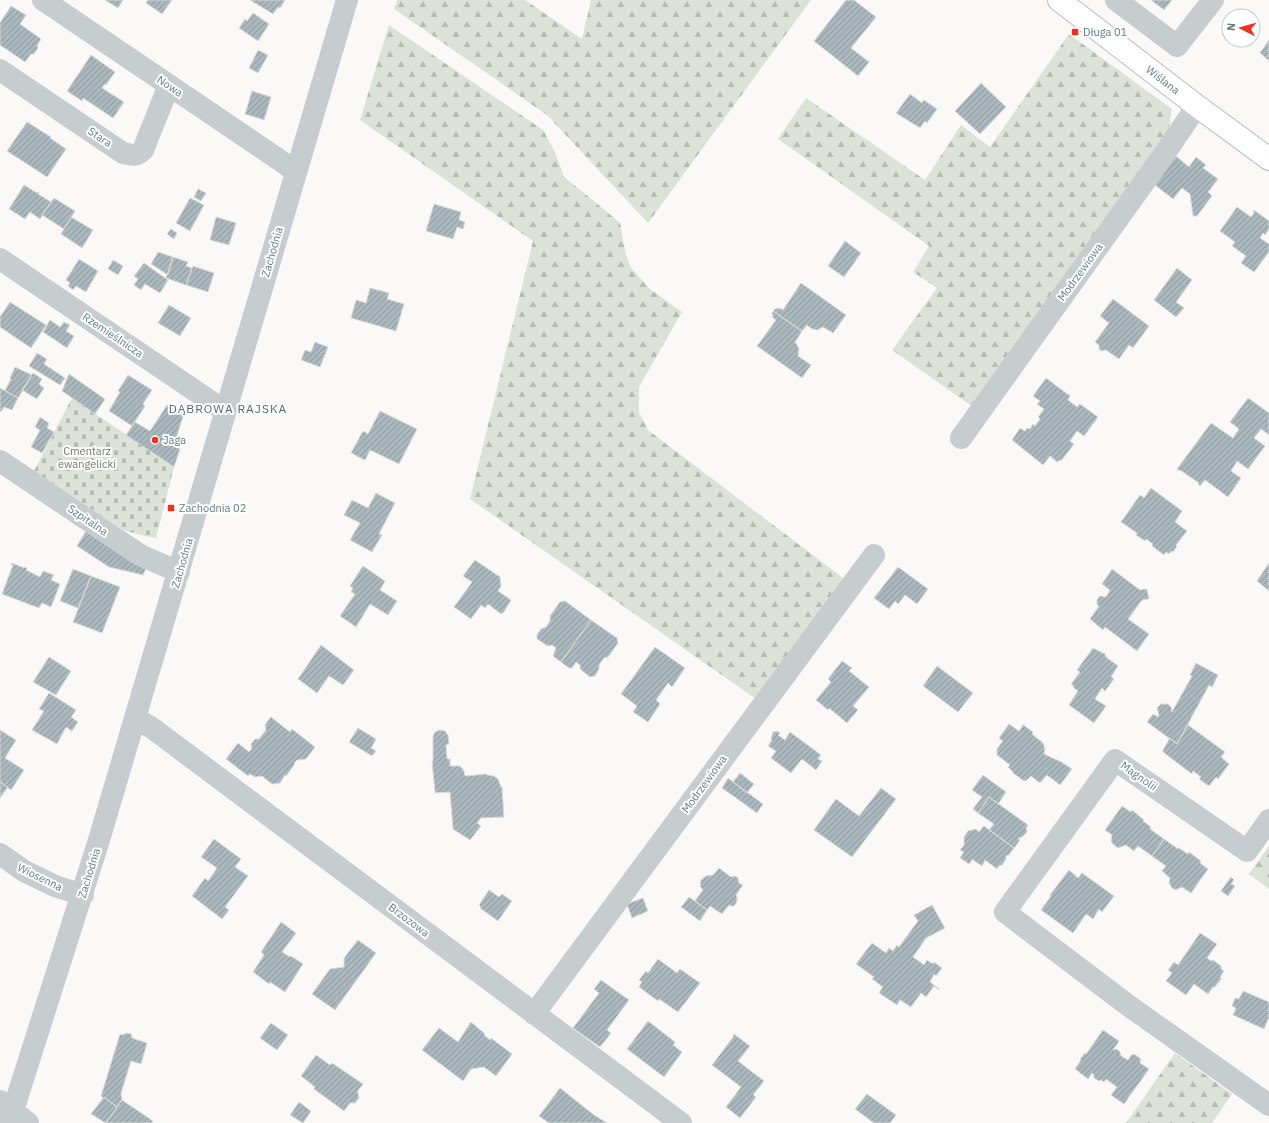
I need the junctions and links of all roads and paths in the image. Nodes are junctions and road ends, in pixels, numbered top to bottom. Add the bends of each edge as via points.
1 (43, 0) edge
2 (347, 0) edge
3 (1059, 0) edge
4 (1116, 0) edge
5 (1213, 0) edge
6 (0, 70) edge
7 (169, 85) junction
8 (1197, 106) junction
9 (1269, 159) edge
10 (296, 172) junction
11 (0, 259) edge
12 (225, 411) junction
13 (961, 438) dead end
14 (0, 461) edge
15 (874, 555) dead end
16 (179, 572) junction
17 (135, 718) junction
18 (1269, 820) edge
19 (0, 854) edge
20 (82, 896) junction
21 (534, 1014) junction
22 (1269, 1106) edge
23 (13, 1114) edge
24 (681, 1123) edge

1 - 7 street, Nowa
2 - 10 street, Zachodnia
3 - 8 main road, Wiślana
4 - 5 street via 1177,46
6 - 7 street, Stara via 123,153 130,155 139,154 143,150
7 - 10 street, Nowa
8 - 9 main road, Wiślana
8 - 13 street, Modrzewiowa
10 - 12 street, Zachodnia
11 - 12 street, Rzemieślnicza
12 - 16 street, Zachodnia
14 - 16 street, Szpitalna via 140,555
15 - 21 street, Modrzewiowa
16 - 17 street, Zachodnia
17 - 20 street, Zachodnia
17 - 21 street, Brzozowa
18 - 22 street, Magnolii via 1247,851 1115,760 1005,912 1129,1006
19 - 20 street, Wiosenna via 24,871
20 - 23 street, Zachodnia
21 - 24 street, Brzozowa

